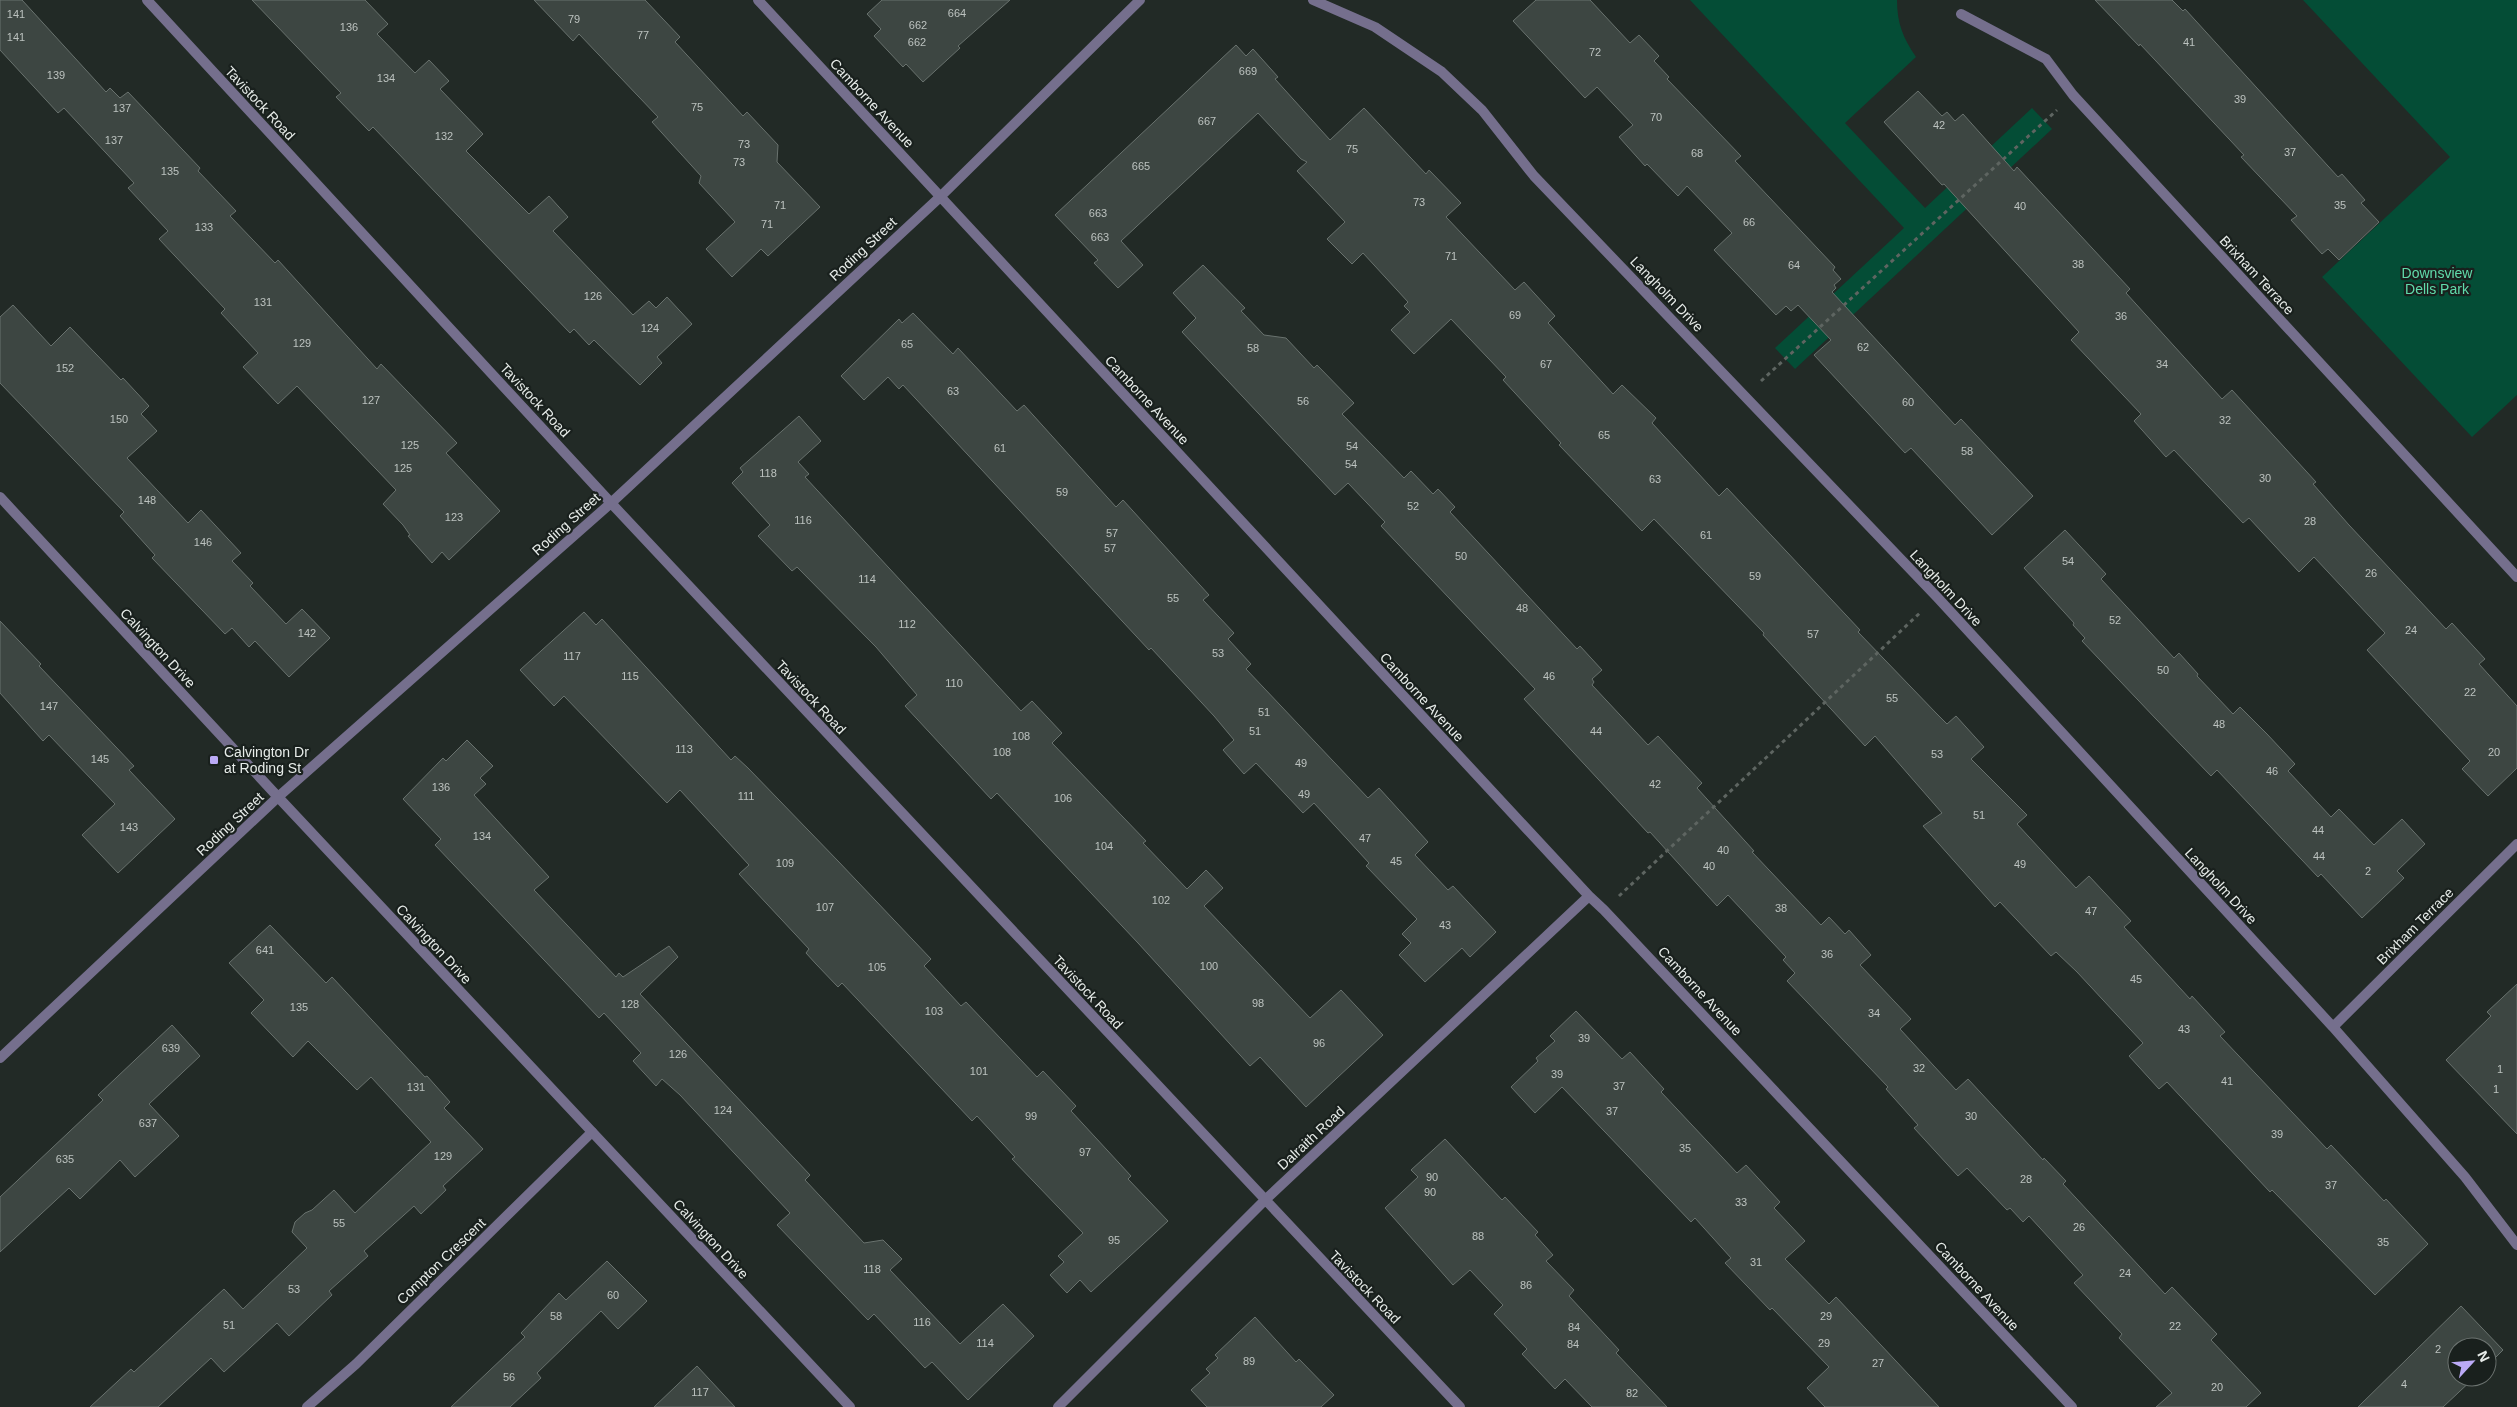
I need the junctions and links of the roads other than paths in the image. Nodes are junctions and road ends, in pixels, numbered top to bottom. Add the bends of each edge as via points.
1 (147, 0) edge
2 (758, 0) edge
3 (1140, 0) edge
4 (1312, 0) edge
5 (1961, 14) dead end
6 (939, 198) junction
7 (0, 497) edge
8 (611, 503) junction
9 (2517, 577) edge
10 (278, 797) junction
11 (2517, 844) edge
12 (1589, 896) junction
13 (2332, 1027) junction
14 (0, 1058) edge
15 (592, 1132) junction
16 (1264, 1201) junction
17 (2517, 1245) edge
18 (307, 1407) edge
19 (850, 1407) edge
20 (1058, 1407) edge
21 (1460, 1407) edge
22 (2072, 1407) edge

1 - 8 street, Tavistock Road
2 - 6 street, Camborne Avenue
3 - 6 street, Roding Street
4 - 13 street, Langholm Drive via 1375,28 1442,72 1482,110 1534,176 1937,597
5 - 9 street, Brixham Terrace via 2046,59 2073,95
6 - 8 street, Roding Street
6 - 12 street, Camborne Avenue
7 - 10 street, Calvington Drive
8 - 10 street, Roding Street
8 - 16 street, Tavistock Road
10 - 14 street, Roding Street
10 - 15 street, Calvington Drive
11 - 13 street, Brixham Terrace
12 - 16 street, Dalraith Road
12 - 22 street, Camborne Avenue
13 - 17 street, Langholm Drive via 2466,1177
15 - 18 street, Compton Crescent via 356,1364
15 - 19 street, Calvington Drive
16 - 20 street, Dalraith Road
16 - 21 street, Tavistock Road

